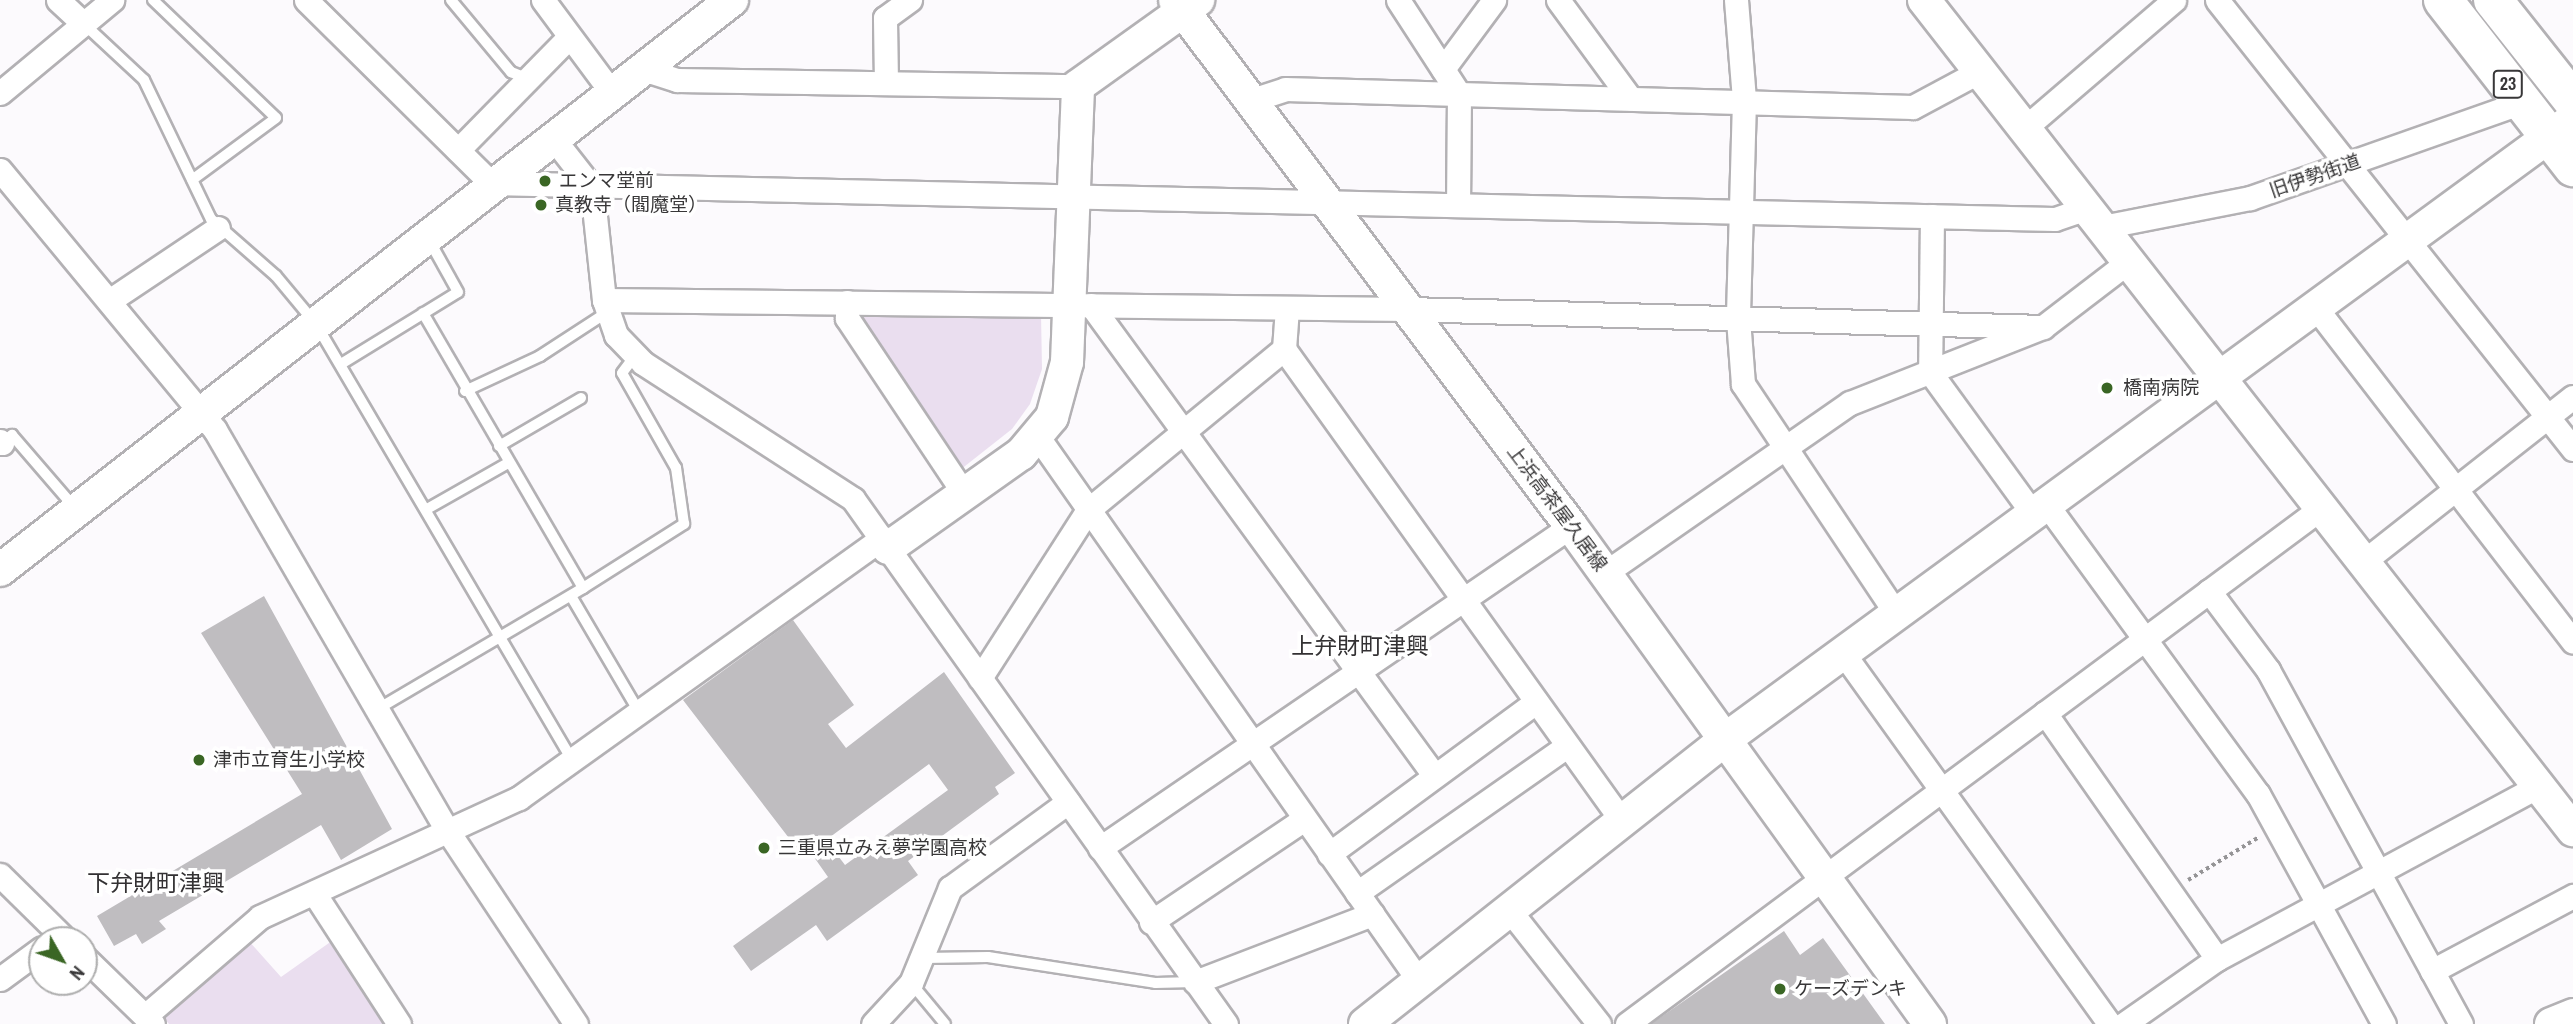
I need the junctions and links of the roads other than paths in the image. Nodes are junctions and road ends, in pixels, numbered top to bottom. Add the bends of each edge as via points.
1 (58, 0) edge
2 (112, 0) edge
3 (153, 0) edge
4 (306, 0) edge
5 (451, 0) edge
6 (543, 0) edge
7 (732, 0) edge
8 (910, 0) edge
9 (1398, 0) edge
10 (1494, 0) edge
11 (1558, 0) edge
12 (1736, 0) edge
13 (2174, 0) edge
14 (2444, 0) edge
15 (2493, 0) edge
16 (2221, 1) edge
17 (1929, 2) edge
18 (1185, 4) edge
19 (83, 24) junction
20 (569, 37) junction
21 (643, 69) junction
22 (1443, 69) junction
23 (1980, 71) junction
24 (527, 79) junction
25 (886, 83) junction
26 (1078, 86) junction
27 (0, 93) edge
28 (612, 93) junction
29 (1459, 94) junction
30 (1630, 98) junction
31 (1744, 100) junction
32 (1249, 101) junction
33 (2573, 101) edge
34 (2522, 102) junction
35 (2025, 127) junction
36 (2561, 128) edge
37 (553, 138) junction
38 (458, 150) junction
39 (2346, 166) junction
40 (2573, 167) edge
41 (0, 170) edge
42 (192, 180) junction
43 (491, 183) junction
44 (592, 188) junction
45 (1071, 196) junction
46 (1325, 201) junction
47 (1458, 203) junction
48 (1743, 212) junction
49 (1932, 216) junction
50 (2094, 218) junction
51 (218, 228) junction
52 (426, 236) junction
53 (2410, 239) junction
54 (2129, 261) junction
55 (109, 301) junction
56 (848, 302) junction
57 (1079, 305) junction
58 (605, 307) junction
59 (1287, 308) junction
60 (2316, 308) junction
61 (1408, 309) junction
62 (423, 313) junction
63 (1738, 319) junction
64 (316, 324) junction
65 (1928, 326) junction
66 (2043, 327) junction
67 (1284, 349) junction
68 (635, 356) junction
69 (341, 364) junction
70 (1930, 372) junction
71 (2219, 379) junction
72 (465, 391) junction
73 (2573, 397) edge
74 (581, 398) dead end
75 (202, 412) junction
76 (2548, 417) junction
77 (1182, 431) junction
78 (1038, 437) junction
79 (1, 443) edge
80 (499, 446) junction
81 (2573, 449) edge
82 (1782, 450) junction
83 (508, 463) junction
84 (2455, 490) junction
85 (965, 495) junction
86 (2321, 508) junction
87 (427, 509) junction
88 (77, 510) junction
89 (1088, 510) junction
90 (2041, 510) junction
91 (1571, 526) junction
92 (885, 543) junction
93 (2363, 562) junction
94 (0, 570) edge
95 (1605, 573) junction
96 (583, 588) junction
97 (2209, 591) junction
98 (571, 596) junction
99 (1463, 600) junction
100 (1897, 615) junction
101 (499, 637) junction
102 (2144, 638) junction
103 (2573, 642) edge
104 (1843, 653) junction
105 (1358, 672) junction
106 (979, 678) junction
107 (1536, 702) junction
108 (376, 709) junction
109 (639, 712) junction
110 (2045, 713) junction
111 (1727, 738) junction
112 (1251, 745) junction
113 (1567, 746) junction
114 (572, 760) junction
115 (1434, 775) junction
116 (2538, 786) junction
117 (1943, 789) junction
118 (1068, 802) junction
119 (1304, 819) junction
120 (1622, 821) junction
121 (2573, 829) edge
122 (447, 830) junction
123 (1100, 848) junction
124 (1329, 853) junction
125 (2378, 872) junction
126 (0, 875) edge
127 (1825, 877) junction
128 (314, 893) junction
129 (1357, 893) junction
130 (2573, 896) edge
131 (2318, 905) junction
132 (1510, 911) junction
133 (1372, 914) junction
134 (1151, 922) junction
135 (42, 926) edge
136 (924, 958) junction
137 (28, 959) edge
138 (2217, 959) junction
139 (98, 971) edge
140 (2432, 971) junction
141 (0, 978) edge
142 (1419, 981) junction
143 (1195, 982) junction
144 (911, 983) junction
145 (2573, 1015) edge
146 (149, 1020) edge
147 (399, 1024) edge
148 (576, 1024) edge
149 (873, 1024) edge
150 (945, 1024) edge
151 (1226, 1024) edge
152 (1365, 1024) edge
153 (1600, 1024) edge
154 (1627, 1024) edge
155 (1930, 1024) edge
156 (2110, 1024) edge
157 (2124, 1024) edge
158 (2384, 1024) edge
159 (2461, 1024) edge
160 (2551, 1024) edge

1 - 19 street
2 - 19 street
3 - 42 lane via 276,118
4 - 38 street
5 - 24 lane via 511,72
6 - 20 street
7 - 21 street
8 - 25 street via 886,18
9 - 22 street
10 - 22 street
11 - 30 street
12 - 31 street
13 - 35 street
14 - 34 highway, 23
15 - 33 highway, 23
16 - 39 street
17 - 23 street
18 - 26 street
18 - 32 street, 上浜高茶屋久居線
19 - 27 street
19 - 42 lane via 144,80
20 - 24 street
20 - 28 street
21 - 25 street via 677,80
21 - 28 street
22 - 29 street
23 - 31 street via 1945,95 1913,107
23 - 35 street
24 - 38 street
25 - 26 street
26 - 45 street
28 - 37 street
29 - 30 street
29 - 32 street via 1285,89
29 - 47 street
30 - 31 street
31 - 48 street
32 - 46 street, 上浜高茶屋久居線
34 - 36 highway, 23
34 - 39 street, 旧伊勢街道
35 - 50 street
36 - 40 highway, 23
36 - 53 street
37 - 43 street
37 - 44 street
38 - 43 street
39 - 50 street, 旧伊勢街道 via 2250,198
39 - 53 street
41 - 55 street
42 - 51 lane
43 - 44 street, 旧伊勢街道
43 - 52 street
44 - 45 street, 旧伊勢街道
44 - 58 street
45 - 46 street, 旧伊勢街道
45 - 57 street
46 - 47 street, 旧伊勢街道
46 - 61 street, 上浜高茶屋久居線
47 - 48 street, 旧伊勢街道
48 - 49 street, 旧伊勢街道
48 - 63 street
49 - 50 street, 旧伊勢街道
49 - 65 street
50 - 54 street
51 - 55 street
51 - 64 lane via 276,276
52 - 62 lane via 458,292
52 - 64 street
53 - 60 street
53 - 76 street
54 - 66 street
54 - 71 street
55 - 75 street
56 - 57 street
56 - 58 street
56 - 85 street via 847,318
57 - 59 street
57 - 77 street
57 - 78 street via 1065,382
58 - 68 street
58 - 72 lane via 540,356
59 - 61 street
59 - 67 street
60 - 71 street
60 - 84 street
61 - 63 street
61 - 91 street, 上浜高茶屋久居線
62 - 69 lane
62 - 72 lane
63 - 65 street
63 - 82 street via 1746,394
64 - 69 lane
64 - 75 street
65 - 66 street
65 - 70 street
66 - 70 street
67 - 77 street
67 - 99 street
68 - 92 street via 835,485
68 - 96 lane via 622,373 676,468 684,524
69 - 87 lane
70 - 82 street via 1850,403
70 - 90 street
71 - 86 street
71 - 90 street
72 - 80 lane
73 - 76 street
74 - 80 lane
75 - 88 street
75 - 108 street
76 - 81 street
76 - 84 street
77 - 89 street
77 - 105 street
78 - 85 street
78 - 89 street
79 - 88 lane via 12,435
80 - 83 lane
82 - 95 street
82 - 100 street
83 - 87 lane
83 - 96 lane
84 - 93 street
84 - 103 street
85 - 92 street
86 - 93 street
86 - 97 street
87 - 101 lane
88 - 94 street
89 - 106 street
89 - 112 street
90 - 100 street
90 - 102 street
91 - 95 street, 上浜高茶屋久居線
91 - 99 street
92 - 106 street
92 - 109 street
93 - 116 street
95 - 111 street, 上浜高茶屋久居線
96 - 98 lane
97 - 102 street
97 - 125 street via 2268,670
98 - 101 lane
98 - 109 lane
99 - 105 street
99 - 107 street
100 - 104 street
101 - 108 lane
101 - 114 lane
102 - 110 street
102 - 131 street via 2277,829
104 - 111 street
104 - 117 street
105 - 112 street
105 - 115 street
106 - 118 street
107 - 113 street
107 - 115 street
108 - 122 street
109 - 114 street
110 - 117 street
110 - 138 street
111 - 120 street
111 - 127 street, 上浜高茶屋久居線
112 - 119 street
112 - 123 street
113 - 120 street
113 - 129 street
114 - 122 street via 519,798
115 - 124 street
116 - 121 street
116 - 125 street
117 - 127 street
117 - 156 street
118 - 123 street
118 - 136 street via 950,888
119 - 124 street
119 - 134 street
120 - 132 street
122 - 128 street
122 - 148 street
123 - 134 street
124 - 129 street
125 - 131 street
125 - 140 street
126 - 135 street
127 - 154 street
127 - 155 street, 上浜高茶屋久居線
128 - 146 street via 237,932
128 - 147 street
129 - 133 street
130 - 140 street
131 - 138 street
131 - 158 street
132 - 142 street
132 - 153 street
133 - 142 street
133 - 143 street
134 - 143 street
136 - 143 lane via 988,957 1155,982
136 - 144 street
137 - 141 street
138 - 157 street
139 - 146 street
140 - 159 street
142 - 152 street
143 - 151 street
144 - 149 street
144 - 150 lane
145 - 160 street

